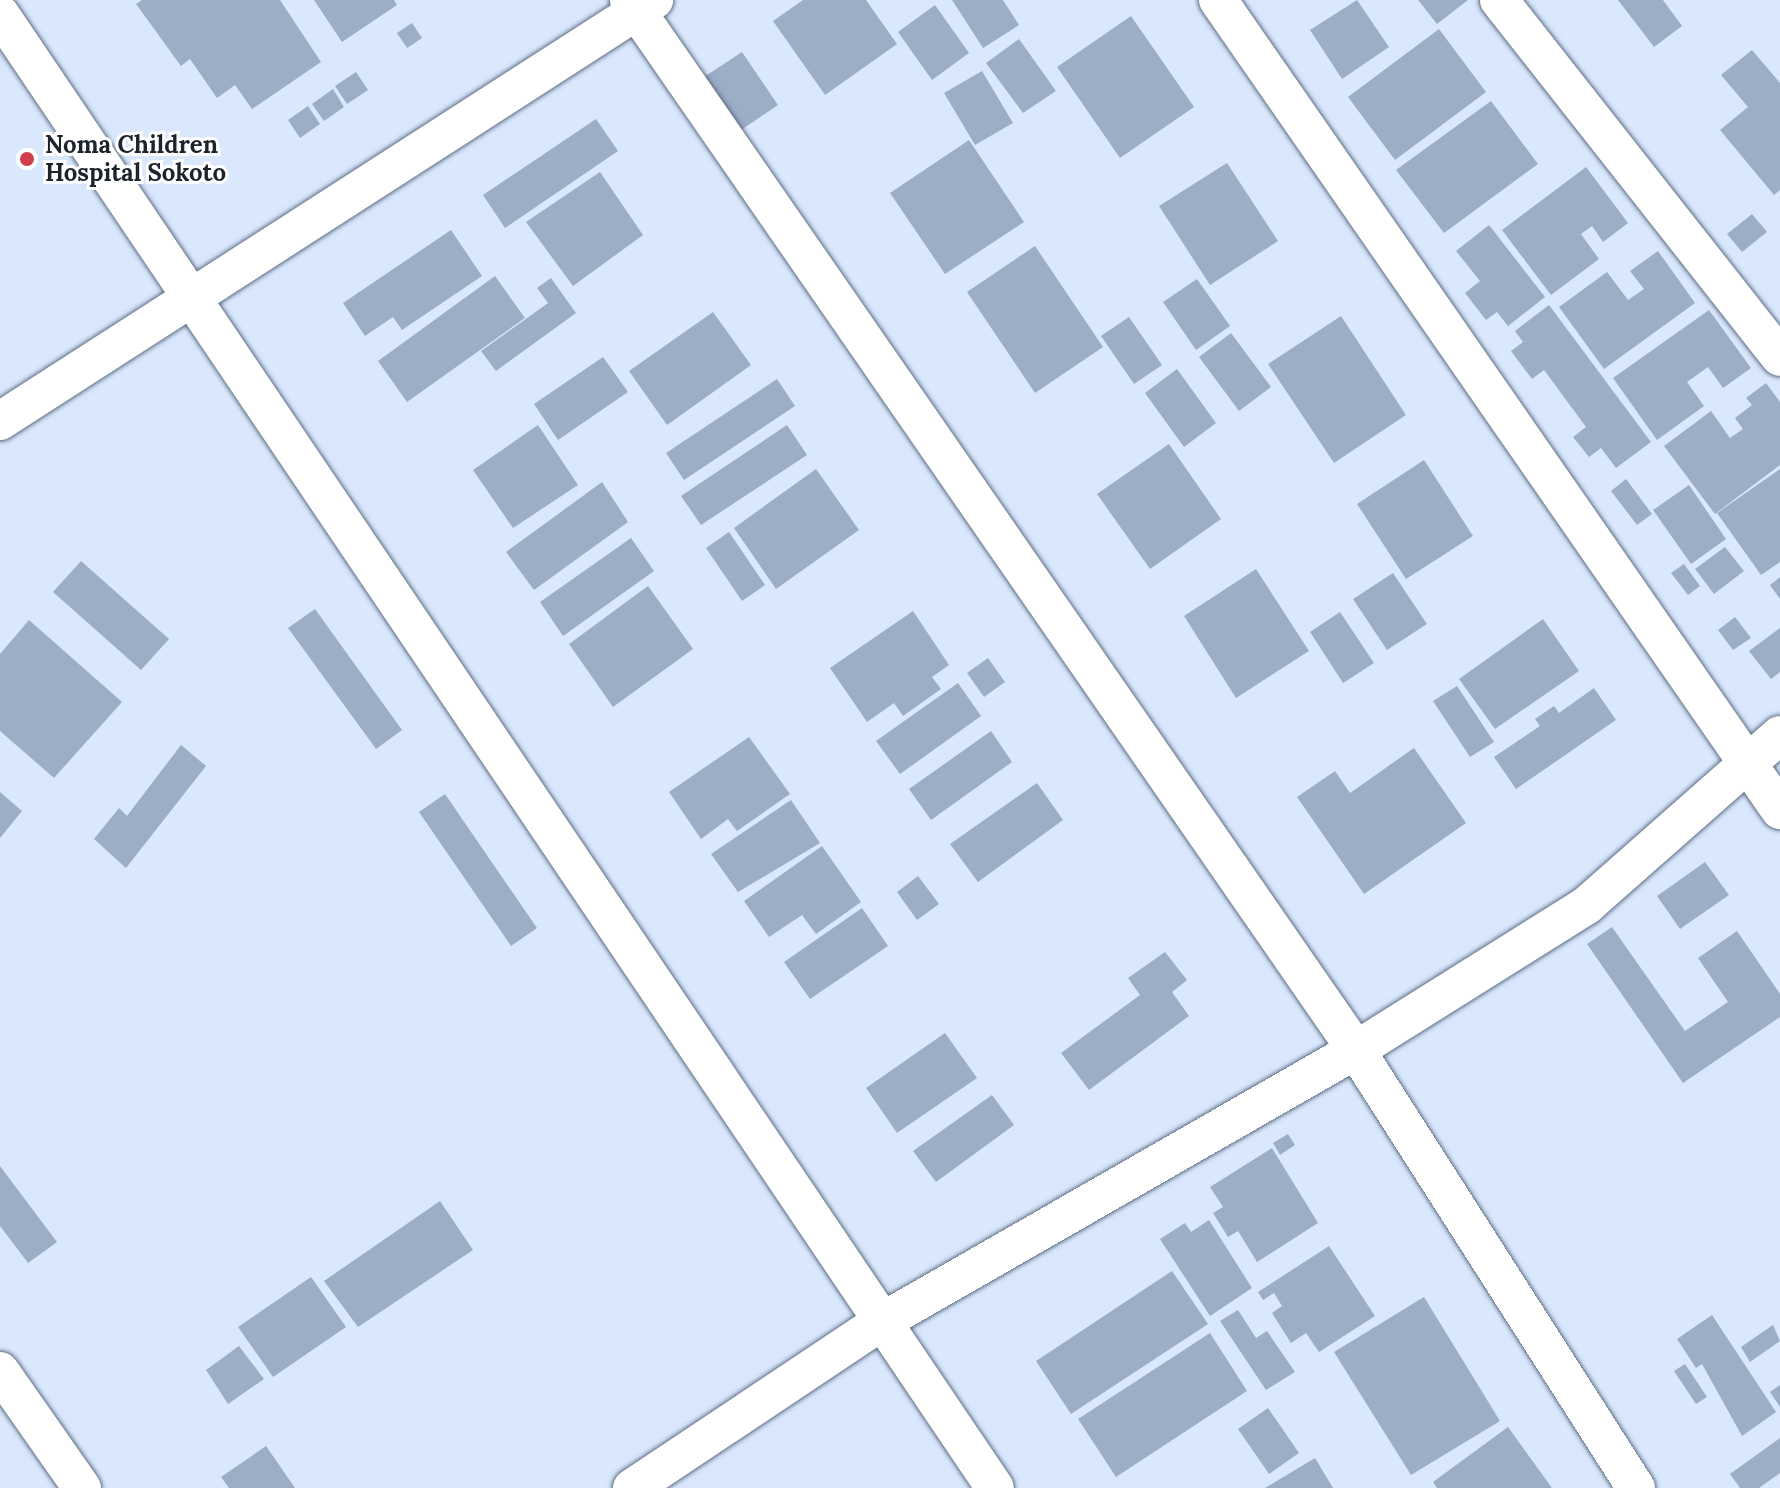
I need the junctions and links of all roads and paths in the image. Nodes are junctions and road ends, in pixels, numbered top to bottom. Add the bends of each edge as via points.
1 (1218, 0) edge
2 (1499, 0) edge
3 (640, 4) edge
4 (0, 14) edge
5 (187, 294) junction
6 (1780, 357) edge
7 (0, 421) edge
8 (1780, 735) edge
9 (1746, 758) junction
10 (1780, 810) edge
11 (1356, 1050) junction
12 (878, 1324) junction
13 (0, 1371) edge
14 (82, 1488) edge
15 (632, 1488) edge
16 (995, 1488) edge
17 (1636, 1488) edge

1 - 9 street
2 - 6 street
3 - 5 street
3 - 11 street
4 - 5 street
5 - 7 street
5 - 12 street
8 - 9 street
9 - 10 street
9 - 11 street via 1587,905
11 - 12 street
11 - 17 street
12 - 15 street
12 - 16 street
13 - 14 street

